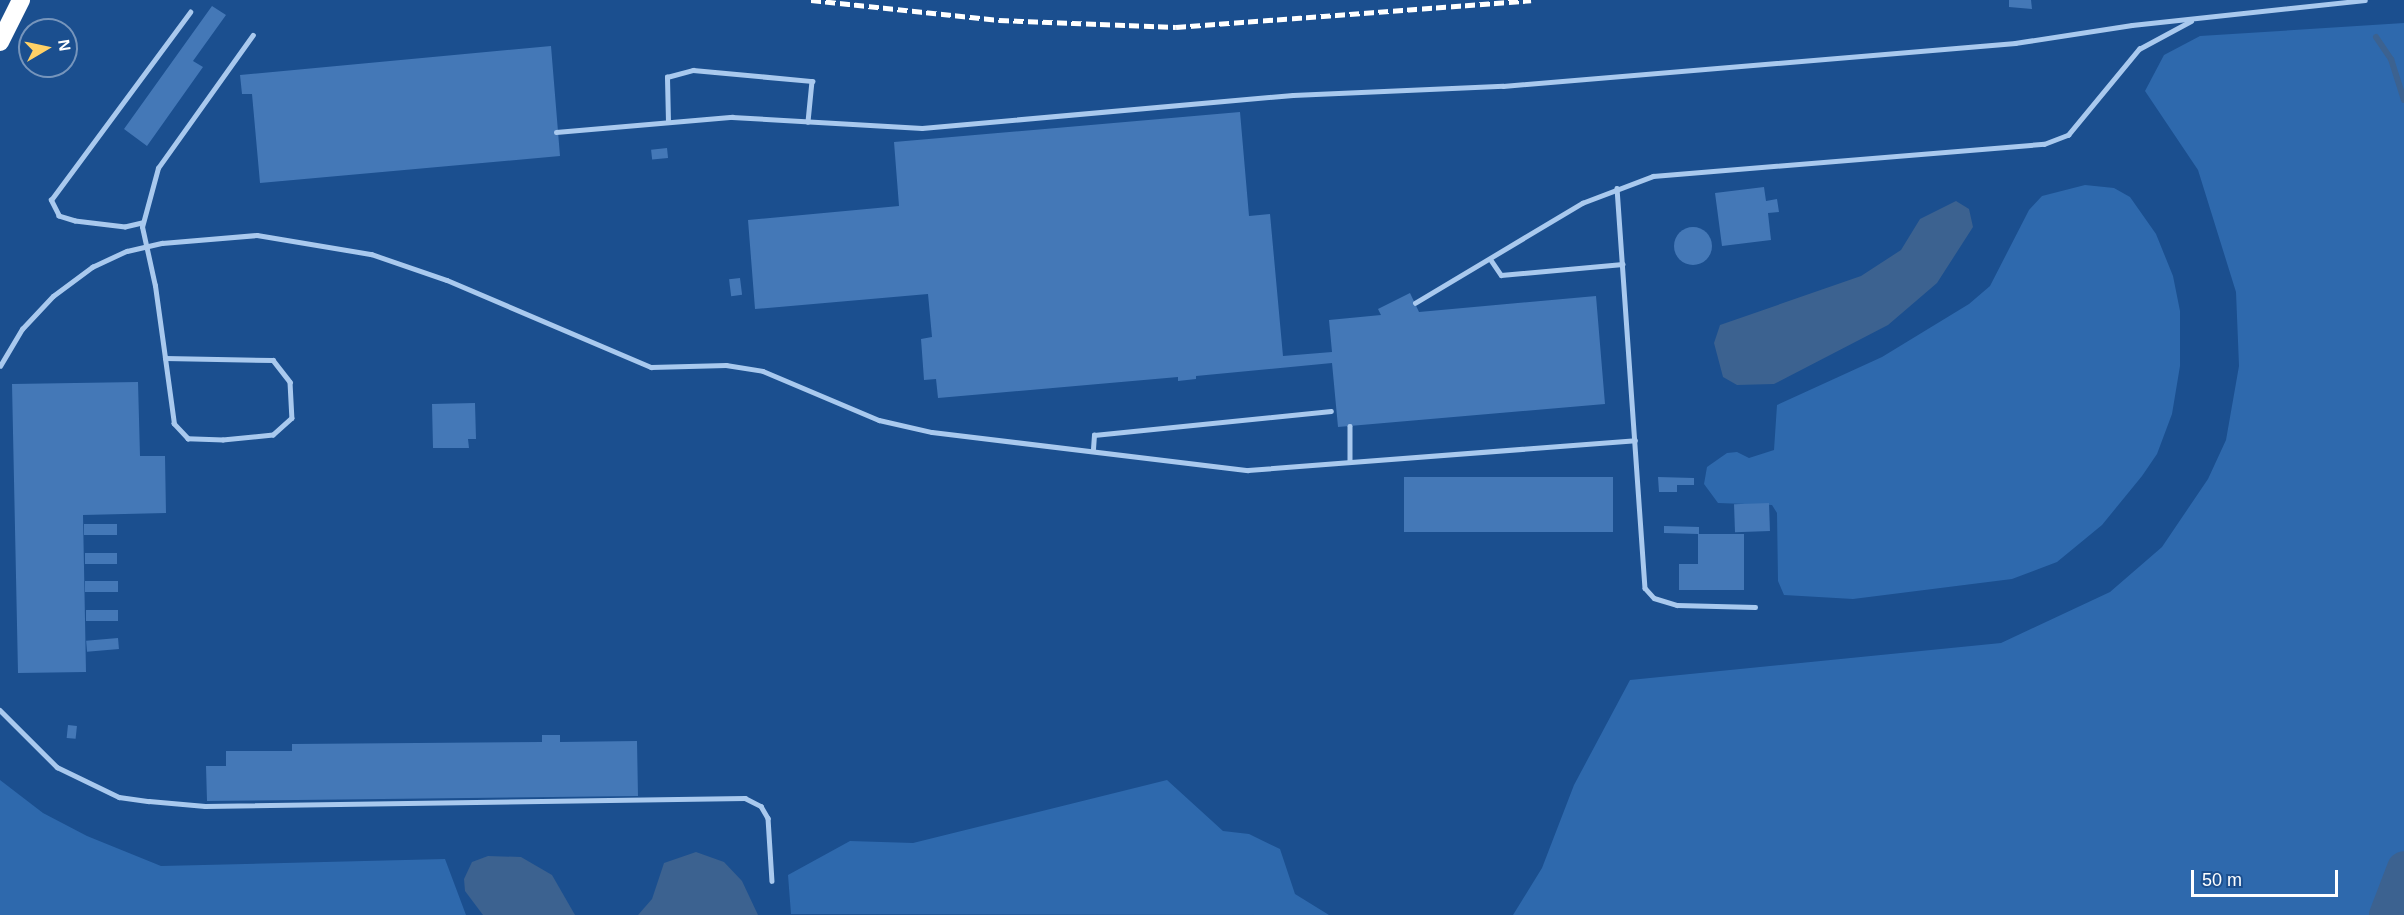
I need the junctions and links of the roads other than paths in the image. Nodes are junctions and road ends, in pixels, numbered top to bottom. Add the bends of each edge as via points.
1 (10, 0) edge
2 (21, 0) edge
3 (2365, 0) edge
4 (190, 12) dead end
5 (0, 16) edge
6 (2196, 19) junction
7 (253, 35) dead end
8 (0, 42) edge
9 (668, 122) junction
10 (808, 122) junction
11 (556, 132) dead end
12 (1617, 188) junction
13 (142, 223) junction
14 (144, 247) junction
15 (1491, 260) junction
16 (1623, 264) junction
17 (1415, 303) dead end
18 (165, 358) junction
19 (0, 366) edge
20 (1331, 411) dead end
21 (1350, 426) dead end
22 (1635, 440) junction
23 (1093, 449) junction
24 (1350, 462) junction
25 (1755, 607) dead end
26 (0, 710) edge
27 (772, 881) dead end

1 - 5 highway
2 - 8 highway
3 - 6 lane
4 - 13 lane via 51,200 60,216 75,221 125,227
6 - 10 lane via 2015,43 1481,88 1293,95 922,128
6 - 12 lane via 2139,49 2082,121 2068,135 2044,144 1683,171
7 - 13 lane via 158,168
9 - 10 lane via 732,117
9 - 10 lane via 667,77 693,70 812,81
9 - 11 lane
12 - 15 lane via 1582,203
12 - 16 lane
13 - 14 lane
14 - 18 lane via 155,286
14 - 19 lane via 92,267 53,296 22,329
14 - 23 lane via 257,235 371,254 447,280 651,367 745,367 879,420 933,432
15 - 16 lane via 1501,275
15 - 17 lane
16 - 22 lane
18 - 18 lane via 174,424 188,439 273,435 292,418 290,382 273,360
20 - 23 lane via 1094,435
21 - 24 lane
22 - 24 lane
22 - 25 lane via 1645,588 1654,598 1677,605
23 - 24 lane via 1248,470
26 - 27 lane via 57,767 120,797 148,801 205,806 745,798 761,806 768,818

